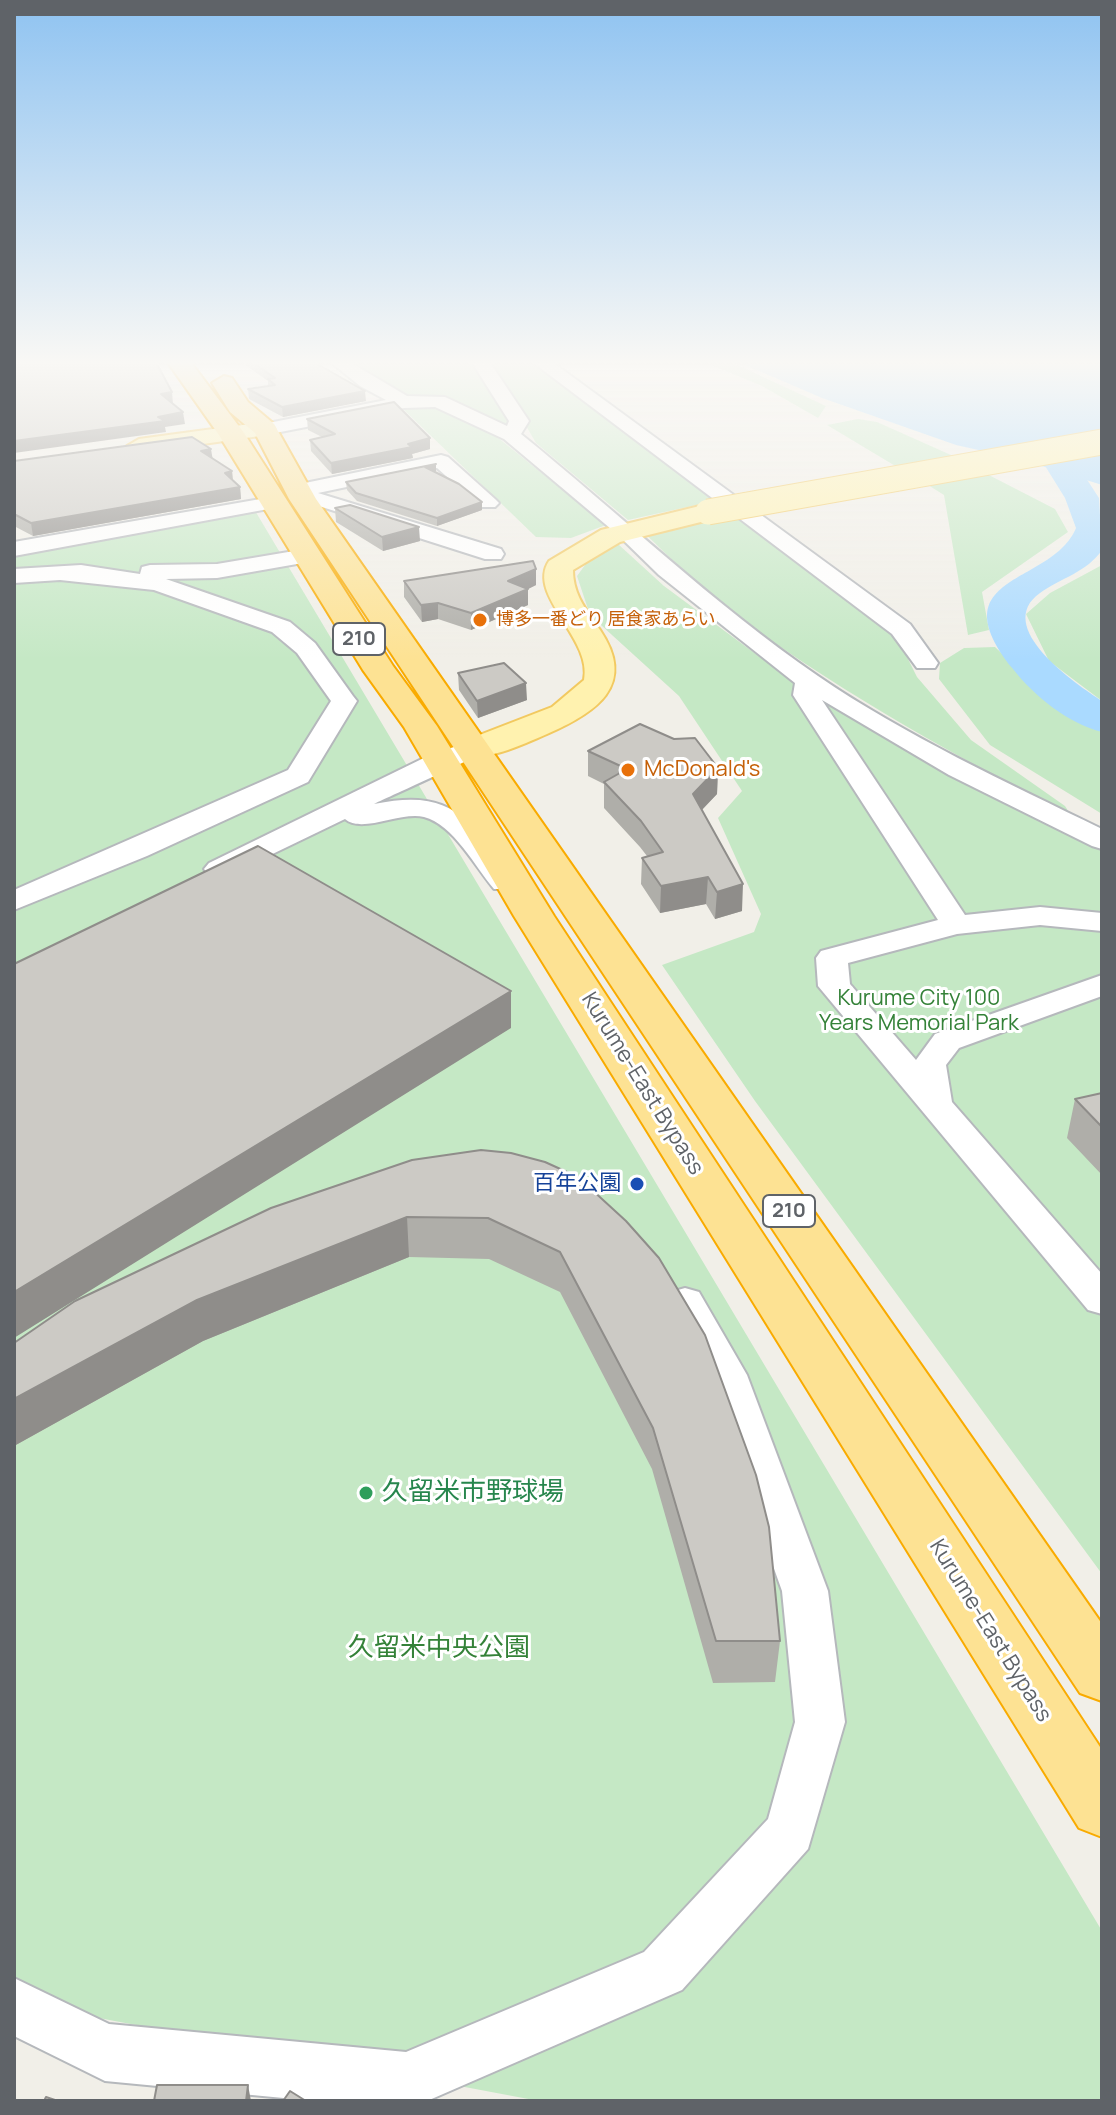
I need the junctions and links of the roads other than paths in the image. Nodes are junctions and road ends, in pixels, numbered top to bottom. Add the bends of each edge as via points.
1 (260, 463) edge
2 (278, 463) edge
3 (432, 463) edge
4 (443, 463) edge
5 (549, 463) edge
6 (677, 463) edge
7 (985, 463) edge
8 (288, 491) junction
9 (488, 503) dead end
10 (636, 526) junction
11 (14, 549) edge
12 (493, 554) dead end
13 (306, 556) junction
14 (58, 573) junction
15 (14, 576) edge
16 (926, 663) dead end
17 (808, 680) junction
18 (459, 754) junction
19 (287, 836) junction
20 (1102, 840) edge
21 (186, 885) edge
22 (14, 901) edge
23 (534, 916) junction
24 (1102, 922) edge
25 (956, 925) junction
26 (1102, 985) edge
27 (935, 1105) junction
28 (659, 1271) edge
29 (1102, 1300) edge
30 (1102, 1674) edge
31 (1102, 1807) edge
32 (14, 2006) edge

1 - 8 highway, Kurume-East Bypass / 210
2 - 8 highway, Kurume-East Bypass / 210
3 - 8 street
4 - 9 street
5 - 10 street
6 - 16 street via 901,629
7 - 10 main road, bridge
8 - 11 street
8 - 12 street
8 - 13 highway, Kurume-East Bypass / 210
8 - 18 highway, Kurume-East Bypass / 210
10 - 17 street via 667,570
10 - 18 main road via 574,553 559,567 563,599 600,658 600,680 584,699 552,719
13 - 14 street via 217,571
13 - 18 highway, Kurume-East Bypass / 210
14 - 15 street
14 - 22 street via 157,583 281,627 306,648 344,701 298,776
17 - 20 street via 959,769
17 - 25 street via 806,695
18 - 19 street
18 - 23 highway, Kurume-East Bypass / 210
18 - 30 highway, Kurume-East Bypass / 210 via 494,781
19 - 21 street
19 - 23 street via 391,808 426,806 446,812
23 - 31 highway, Kurume-East Bypass / 210
24 - 25 street via 1040,916
25 - 27 street via 832,958 834,986
26 - 27 street via 947,1041 929,1065
27 - 29 street
28 - 32 street via 678,1291 726,1375 805,1591 820,1722 790,1832 783,1840 663,1971 406,2081 105,2052

